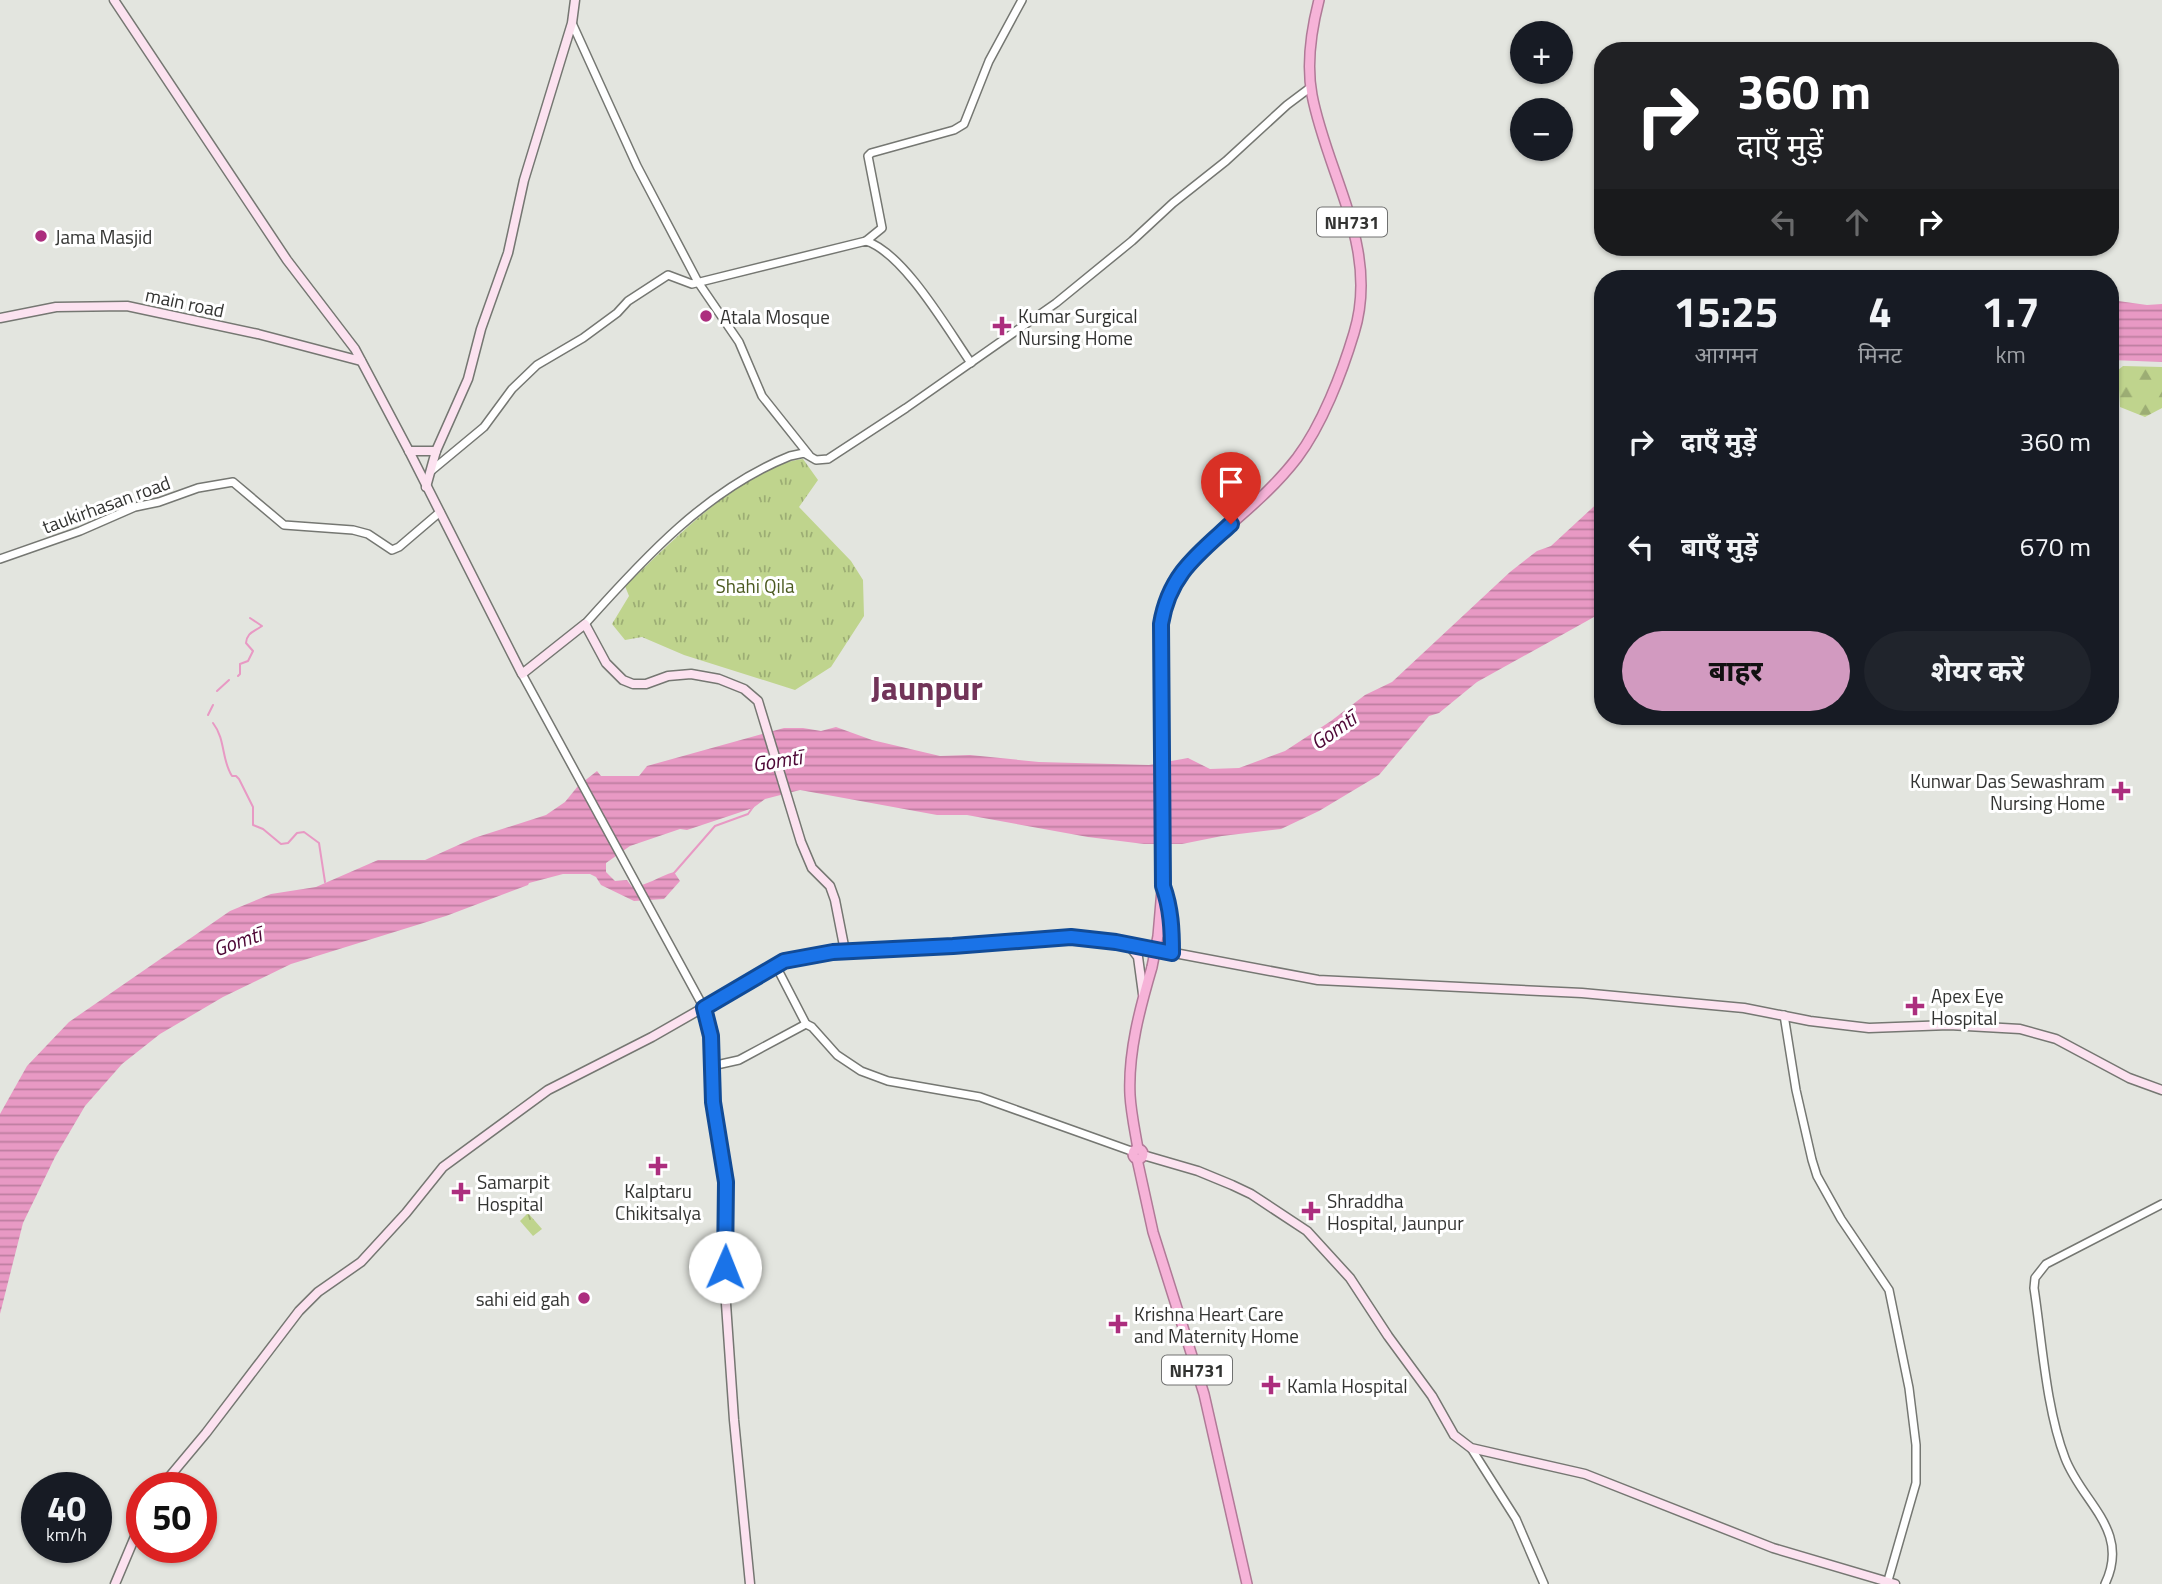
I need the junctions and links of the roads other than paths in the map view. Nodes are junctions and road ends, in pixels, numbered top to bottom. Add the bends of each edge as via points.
1 (114, 0) edge
2 (575, 0) edge
3 (1022, 0) edge
4 (1319, 0) edge
5 (572, 23) junction
6 (1311, 87) junction
7 (866, 241) junction
8 (698, 282) junction
9 (0, 318) edge
10 (361, 361) junction
11 (971, 363) junction
12 (409, 451) junction
13 (436, 451) junction
14 (809, 455) junction
15 (431, 471) junction
16 (426, 487) junction
17 (440, 512) junction
18 (0, 559) edge
19 (585, 624) junction
20 (522, 674) junction
21 (1163, 882) junction
22 (1128, 944) junction
23 (845, 951) junction
24 (1172, 953) junction
25 (776, 965) junction
26 (1144, 997) junction
27 (704, 1008) junction
28 (1784, 1015) junction
29 (806, 1024) junction
30 (712, 1066) junction
31 (2161, 1091) edge
32 (1138, 1154) junction
33 (2162, 1204) edge
34 (1471, 1448) junction
35 (173, 1472) edge
36 (126, 1558) edge
37 (1890, 1583) edge
38 (115, 1584) edge
39 (750, 1584) edge
40 (1247, 1584) edge
41 (1544, 1584) edge
42 (2105, 1584) edge

1 - 10 main road via 287,260
2 - 5 main road
3 - 7 street via 989,61 964,124 868,156 882,228
4 - 6 highway, NH731 via 1310,51
5 - 8 street via 632,157
5 - 13 main road via 524,180 508,253 467,379
6 - 11 street via 1056,303
6 - 21 highway, NH731 via 1357,243 1355,330 1320,419 1298,457 1197,554 1167,595 1160,645
7 - 8 street
7 - 11 street via 883,249 912,279
8 - 14 street via 739,342 762,396
8 - 15 street via 668,275 583,338 537,365 484,427
9 - 10 main road, main road via 56,307 127,306
10 - 12 main road
11 - 14 street via 828,459
12 - 13 main road
12 - 16 main road
13 - 15 main road
14 - 19 street via 780,460 715,497 675,531
15 - 16 main road
16 - 17 main road
17 - 18 street, taukirhasan road via 392,550 353,530 284,525 233,482 135,507
17 - 20 main road
19 - 20 main road
19 - 23 main road via 606,663 623,680 646,684 691,674 719,679 752,693 766,724 794,822 813,868 830,886
20 - 27 street
21 - 24 main road via 1172,923
21 - 26 highway, NH731, bridge via 1158,936
22 - 23 main road via 1071,937
22 - 24 main road
22 - 26 main road via 1138,957
23 - 25 main road
24 - 28 main road via 1318,980 1583,993
25 - 27 main road
25 - 29 street
26 - 32 highway, NH731 via 1130,1076
27 - 30 main road
27 - 35 main road via 548,1090 443,1167 361,1262 299,1311
28 - 31 main road via 1869,1028 1949,1025 2029,1031 2056,1039
28 - 37 street via 1817,1176 1889,1290 1909,1388 1916,1483
29 - 30 street via 739,1060
29 - 32 street via 836,1055 861,1071 888,1081 980,1097
30 - 39 main road via 726,1182 725,1289
32 - 34 main road via 1232,1185 1307,1231 1350,1278 1454,1435
32 - 40 highway, NH731 via 1153,1231 1204,1394
33 - 42 street via 2053,1259 2035,1278 2060,1444 2077,1485 2110,1532 2111,1564
34 - 37 main road via 1585,1474 1773,1548
34 - 41 street via 1516,1519
36 - 38 main road

